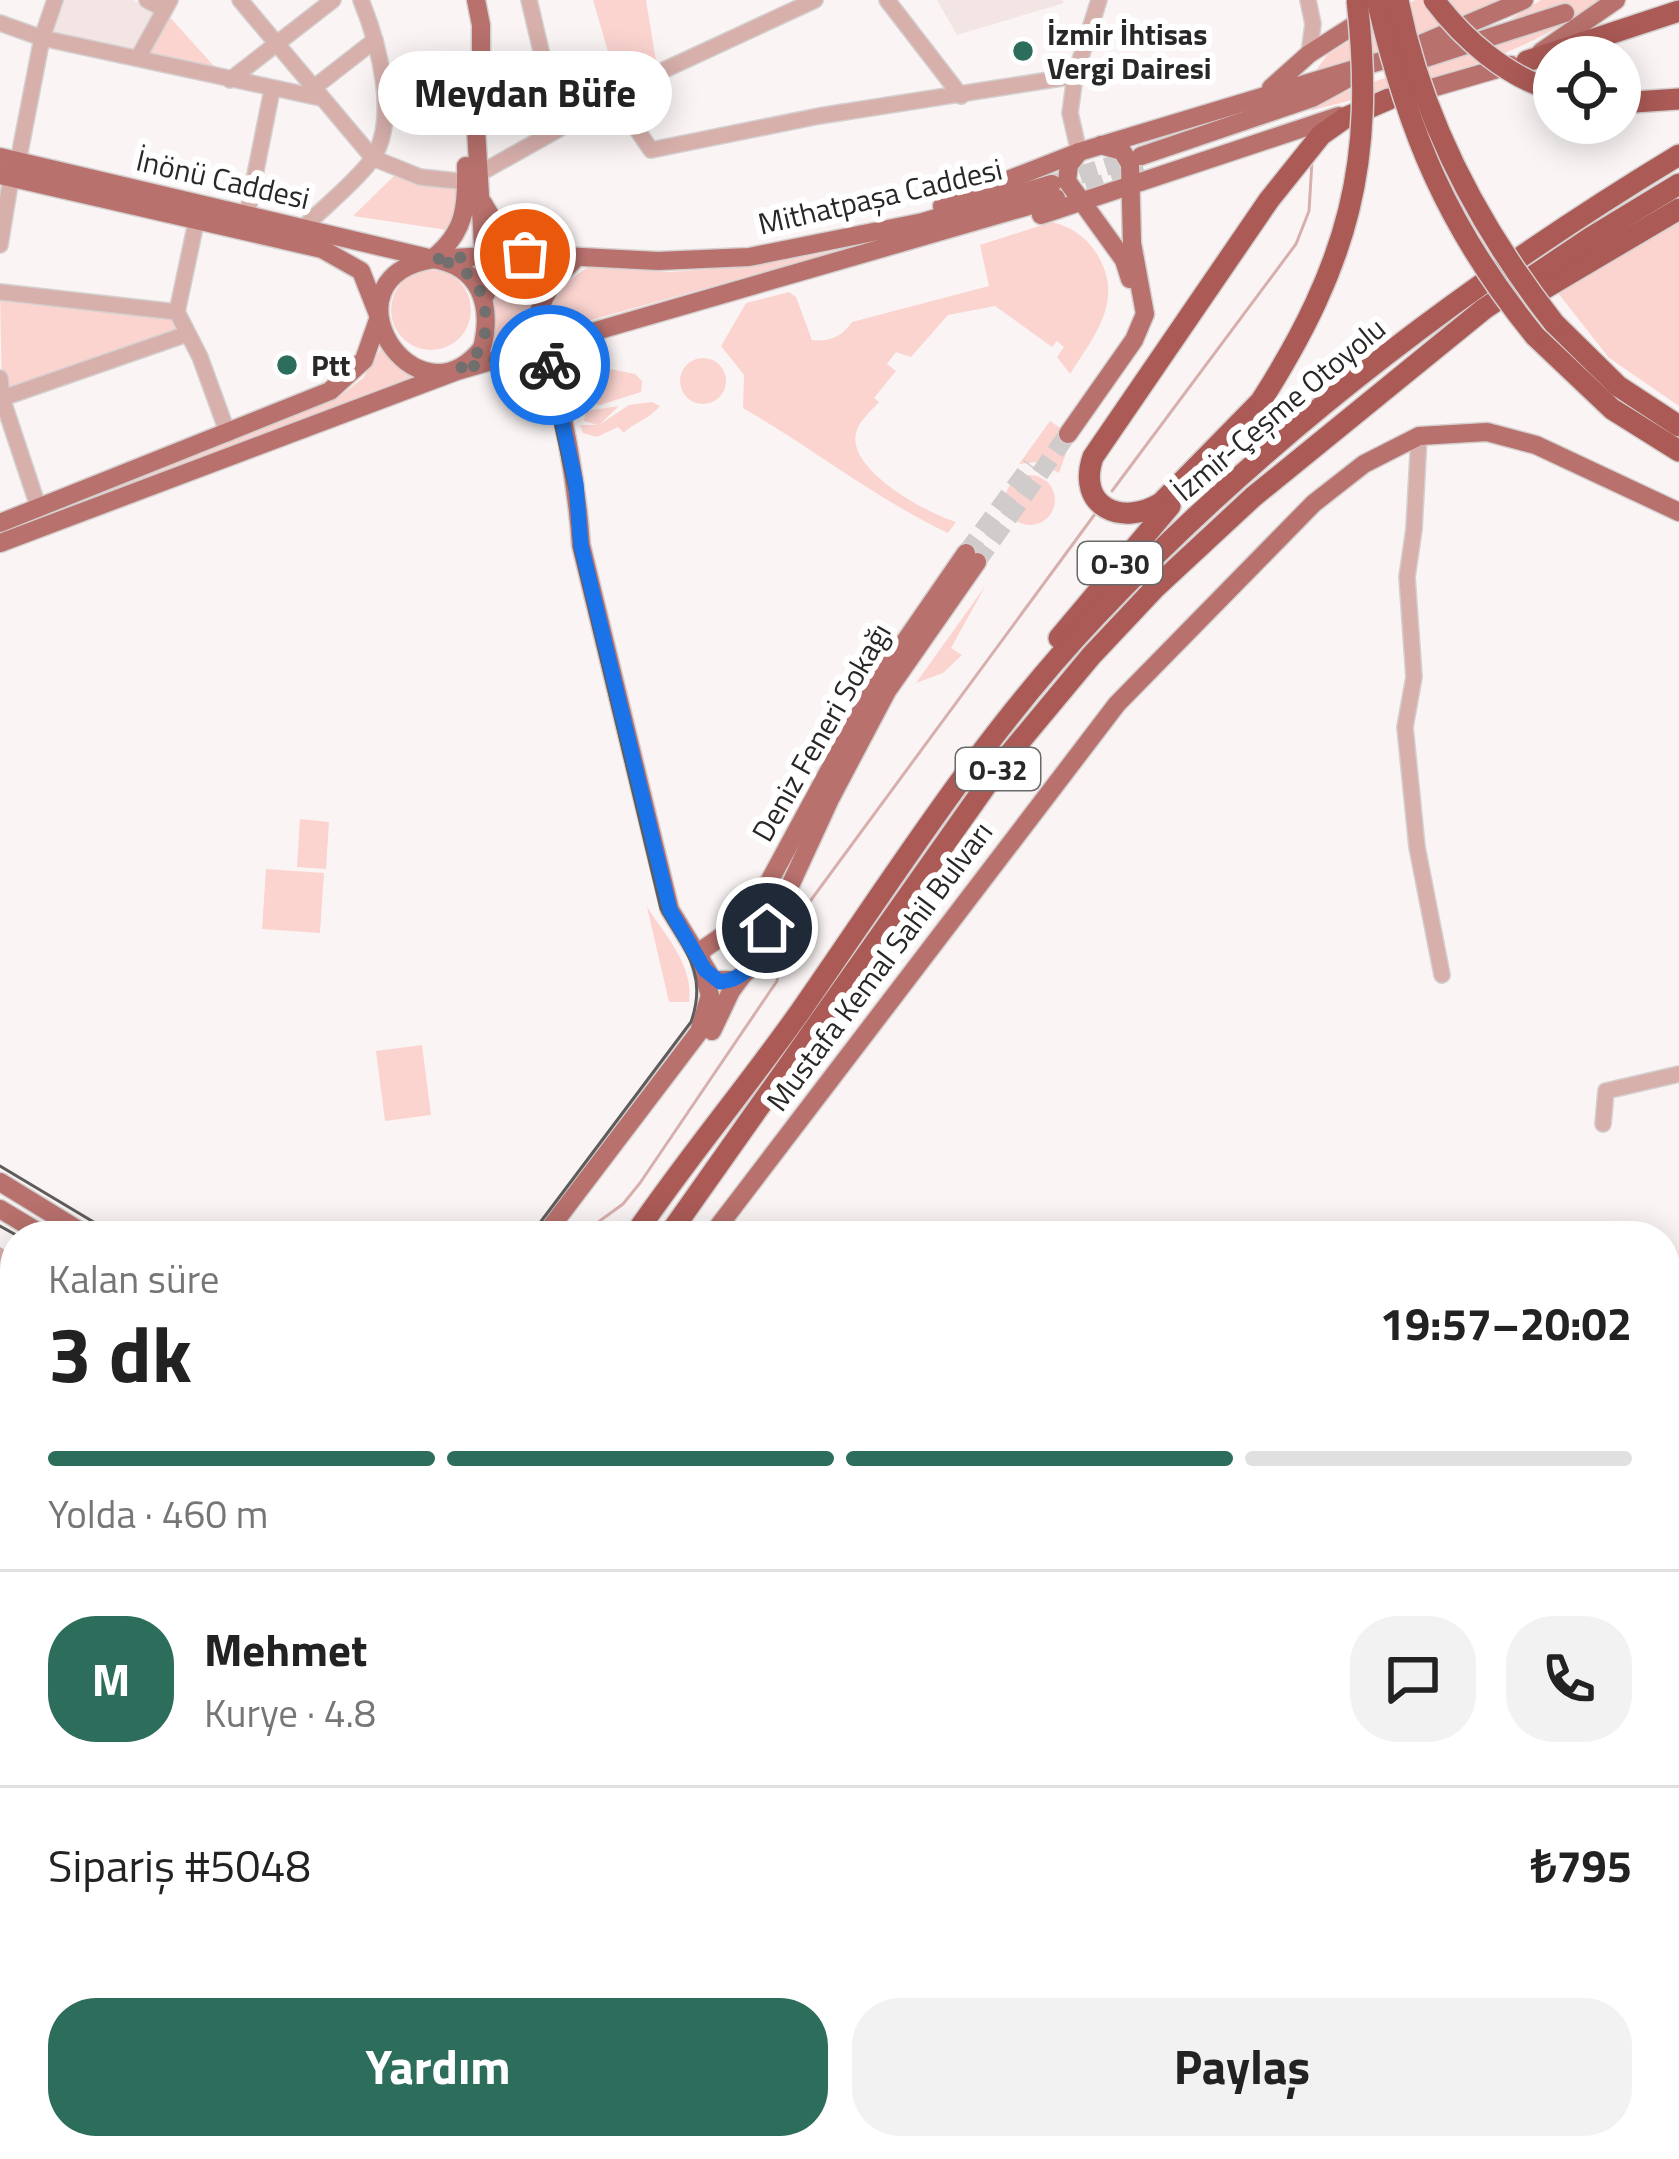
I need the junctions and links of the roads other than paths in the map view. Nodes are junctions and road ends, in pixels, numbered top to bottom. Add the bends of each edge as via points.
1 (55, 0) edge
2 (148, 0) edge
3 (240, 0) edge
4 (333, 0) edge
5 (361, 0) edge
6 (466, 0) edge
7 (476, 0) edge
8 (529, 0) edge
9 (815, 0) edge
10 (887, 0) edge
11 (1099, 0) edge
12 (1308, 0) edge
13 (1353, 0) edge
14 (1377, 0) edge
15 (1396, 0) edge
16 (1434, 0) edge
17 (1525, 0) edge
18 (1616, 0) edge
19 (167, 5) edge
20 (1679, 11) edge
21 (1565, 13) dead end
22 (0, 23) edge
23 (1352, 27) junction
24 (42, 38) junction
25 (375, 40) junction
26 (277, 42) junction
27 (1309, 54) junction
28 (138, 58) junction
29 (1381, 61) junction
30 (1527, 61) junction
31 (1075, 76) junction
32 (230, 80) junction
33 (1533, 82) edge
34 (272, 90) junction
35 (318, 92) junction
36 (962, 96) junction
37 (1259, 97) junction
38 (615, 98) junction
39 (1312, 98) junction
40 (1389, 99) junction
41 (1679, 99) edge
42 (1641, 102) edge
43 (559, 127) junction
44 (1101, 145) junction
45 (1079, 152) junction
46 (1679, 154) edge
47 (373, 158) junction
48 (7, 168) edge
49 (1177, 172) junction
50 (472, 179) junction
51 (1679, 184) edge
52 (1128, 189) junction
53 (480, 198) junction
54 (1084, 203) junction
55 (1679, 209) edge
56 (247, 215) junction
57 (196, 218) junction
58 (303, 227) junction
59 (1132, 243) junction
60 (0, 245) edge
61 (795, 250) junction
62 (525, 254) junction
63 (483, 256) junction
64 (433, 259) junction
65 (575, 260) junction
66 (1137, 284) junction
67 (745, 286) junction
68 (0, 292) edge
69 (487, 306) junction
70 (177, 312) junction
71 (379, 317) junction
72 (1544, 329) junction
73 (188, 334) junction
74 (539, 346) junction
75 (458, 371) junction
76 (1407, 372) junction
77 (0, 378) edge
78 (1, 399) edge
79 (1261, 401) junction
80 (1679, 426) edge
81 (1064, 431) tunnel mouth
82 (229, 434) junction
83 (1419, 436) junction
84 (1679, 451) edge
85 (38, 506) junction
86 (1679, 512) edge
87 (0, 523) edge
88 (0, 543) edge
89 (992, 735) junction
90 (725, 936) junction
91 (700, 963) junction
92 (751, 968) junction
93 (1442, 975) dead end
94 (1679, 1074) edge
95 (1603, 1124) dead end
96 (0, 1182) edge
97 (64, 1221) edge
98 (555, 1221) edge
99 (570, 1221) edge
100 (645, 1221) edge
101 (679, 1221) edge
102 (722, 1221) edge

1 - 24 street
2 - 19 street
3 - 26 street
4 - 26 street
5 - 25 street
6 - 50 main road
7 - 50 main road via 481,80
8 - 43 street
9 - 38 street
10 - 36 street
11 - 31 street
12 - 27 street
13 - 23 main road
13 - 79 highway, O-30, bridge via 1364,126 1352,206 1324,291
14 - 72 highway, bridge via 1437,188 1468,243
15 - 23 main road
15 - 72 highway, bridge via 1437,129
16 - 33 highway, bridge via 1497,61
17 - 29 main road
18 - 30 main road
19 - 28 street
20 - 30 highway
21 - 39 main road
22 - 24 street
23 - 27 main road
24 - 28 street
24 - 48 street
25 - 35 street
25 - 47 street via 386,90
26 - 32 street
26 - 35 street
27 - 37 main road
28 - 32 street
29 - 37 main road
29 - 39 main road
30 - 40 main road
31 - 36 street
31 - 45 street via 1070,113
32 - 34 street
34 - 35 street
34 - 56 street
35 - 47 street
36 - 38 street via 651,151
37 - 44 main road
38 - 43 street
39 - 40 main road via 1142,163
40 - 49 main road
40 - 79 highway via 1321,135 1268,200 1093,458 1093,493 1114,513 1147,512
41 - 42 highway
43 - 50 street
44 - 45 main road
44 - 52 main road via 1127,157
45 - 54 main road via 1067,181
45 - 61 main road via 933,209
46 - 89 highway, İzmir-Çeşme Otoyolu / O-32 via 1458,299 1245,469 1094,618
47 - 50 street via 420,177
47 - 58 street
48 - 56 main road, İnönü Caddesi
48 - 57 main road, İnönü Caddesi
48 - 60 street
49 - 52 main road
49 - 59 main road via 1139,202
50 - 53 main road
50 - 64 main road via 462,225
51 - 76 highway, İzmir-Çeşme Otoyolu / O-32 via 1499,298
52 - 54 main road
52 - 59 main road
53 - 62 main road via 503,237
53 - 63 main road
54 - 66 main road
54 - 67 main road
55 - 76 highway
56 - 58 main road, İnönü Caddesi
57 - 70 street
57 - 71 main road, İnönü Caddesi via 332,253 361,272
58 - 64 main road, İnönü Caddesi
59 - 66 main road
61 - 65 main road, Mithatpaşa Caddesi
61 - 67 main road, Mithatpaşa Caddesi via 1054,191
62 - 63 main road, Mithatpaşa Caddesi
62 - 65 main road, Mithatpaşa Caddesi
63 - 64 main road, Mithatpaşa Caddesi
63 - 69 main road
64 - 69 main road via 462,268
64 - 71 main road via 404,267 388,282
65 - 74 main road via 544,296
66 - 81 main road via 1129,332
67 - 74 main road, Mithatpaşa Caddesi
68 - 70 street
69 - 75 main road via 482,348
70 - 73 street
71 - 75 main road via 390,346 410,365
71 - 82 main road via 364,361 330,392
72 - 80 highway
72 - 84 highway via 1599,398
73 - 78 street
73 - 82 street
74 - 75 main road, Mithatpaşa Caddesi
74 - 91 main road via 552,371 581,545 670,910
75 - 88 main road
76 - 101 highway, İzmir-Çeşme Otoyolu / O-32 via 1253,497 1091,656 1002,763
77 - 78 street
78 - 85 street
79 - 89 highway, O-30 via 1089,599
82 - 85 main road
83 - 86 main road, Mustafa Kemal Sahil Bulvarı via 1512,437
83 - 93 street via 1405,743
83 - 102 main road, Mustafa Kemal Sahil Bulvarı via 1314,503 1118,704
85 - 87 main road
89 - 100 highway, İzmir-Çeşme Otoyolu / O-32
90 - 91 main road, Deniz Feneri Sokağı via 702,950
90 - 92 main road via 751,944
90 - 92 main road, Deniz Feneri Sokağı via 750,917 877,682 971,557 887,692
91 - 92 main road via 720,982
91 - 98 main road via 710,995 698,1032
92 - 99 main road, Deniz Feneri Sokağı via 686,1072
94 - 95 street via 1606,1091
96 - 97 main road

